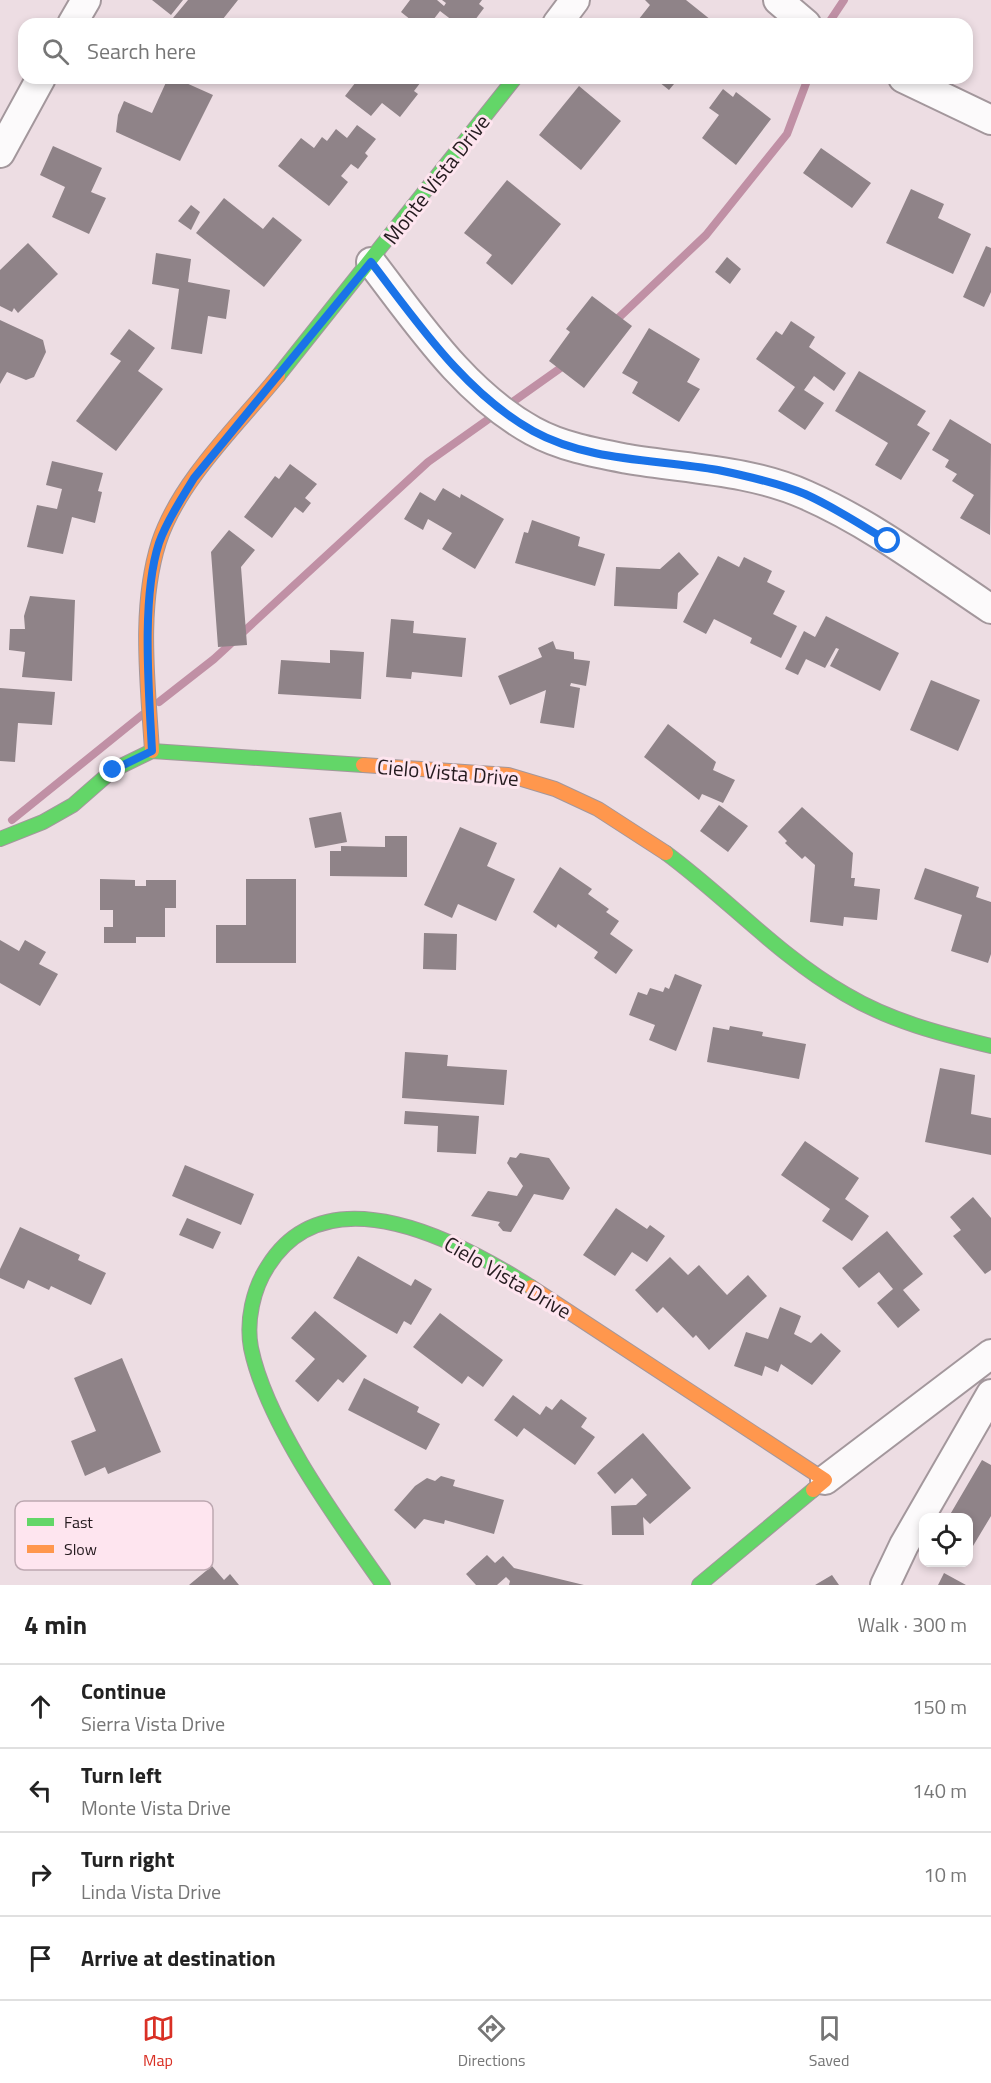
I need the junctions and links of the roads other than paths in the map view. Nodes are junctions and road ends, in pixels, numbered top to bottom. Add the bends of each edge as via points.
1 (86, 0) edge
2 (575, 0) edge
3 (778, 0) edge
4 (76, 18) edge
5 (562, 18) edge
6 (799, 18) edge
7 (37, 84) edge
8 (509, 84) edge
9 (916, 84) edge
10 (991, 120) edge
11 (0, 153) edge
12 (371, 262) junction
13 (991, 609) edge
14 (152, 751) junction
15 (0, 839) edge
16 (991, 1046) edge
17 (991, 1354) edge
18 (991, 1394) edge
19 (825, 1480) junction
20 (384, 1585) edge
21 (699, 1585) edge
22 (885, 1585) edge

1 - 4 street
2 - 5 street
3 - 6 street
7 - 11 street
8 - 12 street, Monte Vista Drive
9 - 10 street
12 - 13 street via 441,353 501,411 534,432 571,447 717,470 806,495 888,541
12 - 14 street, Monte Vista Drive via 194,478 159,542 151,577
14 - 15 street via 113,770 73,805
14 - 16 street, Cielo Vista Drive via 508,775 555,787 639,831 827,983 911,1024
17 - 19 street
18 - 22 street
19 - 20 street, Cielo Vista Drive via 560,1305 459,1246 398,1224 336,1219 316,1224 278,1250 256,1289 250,1340 279,1421 340,1524
19 - 21 street

